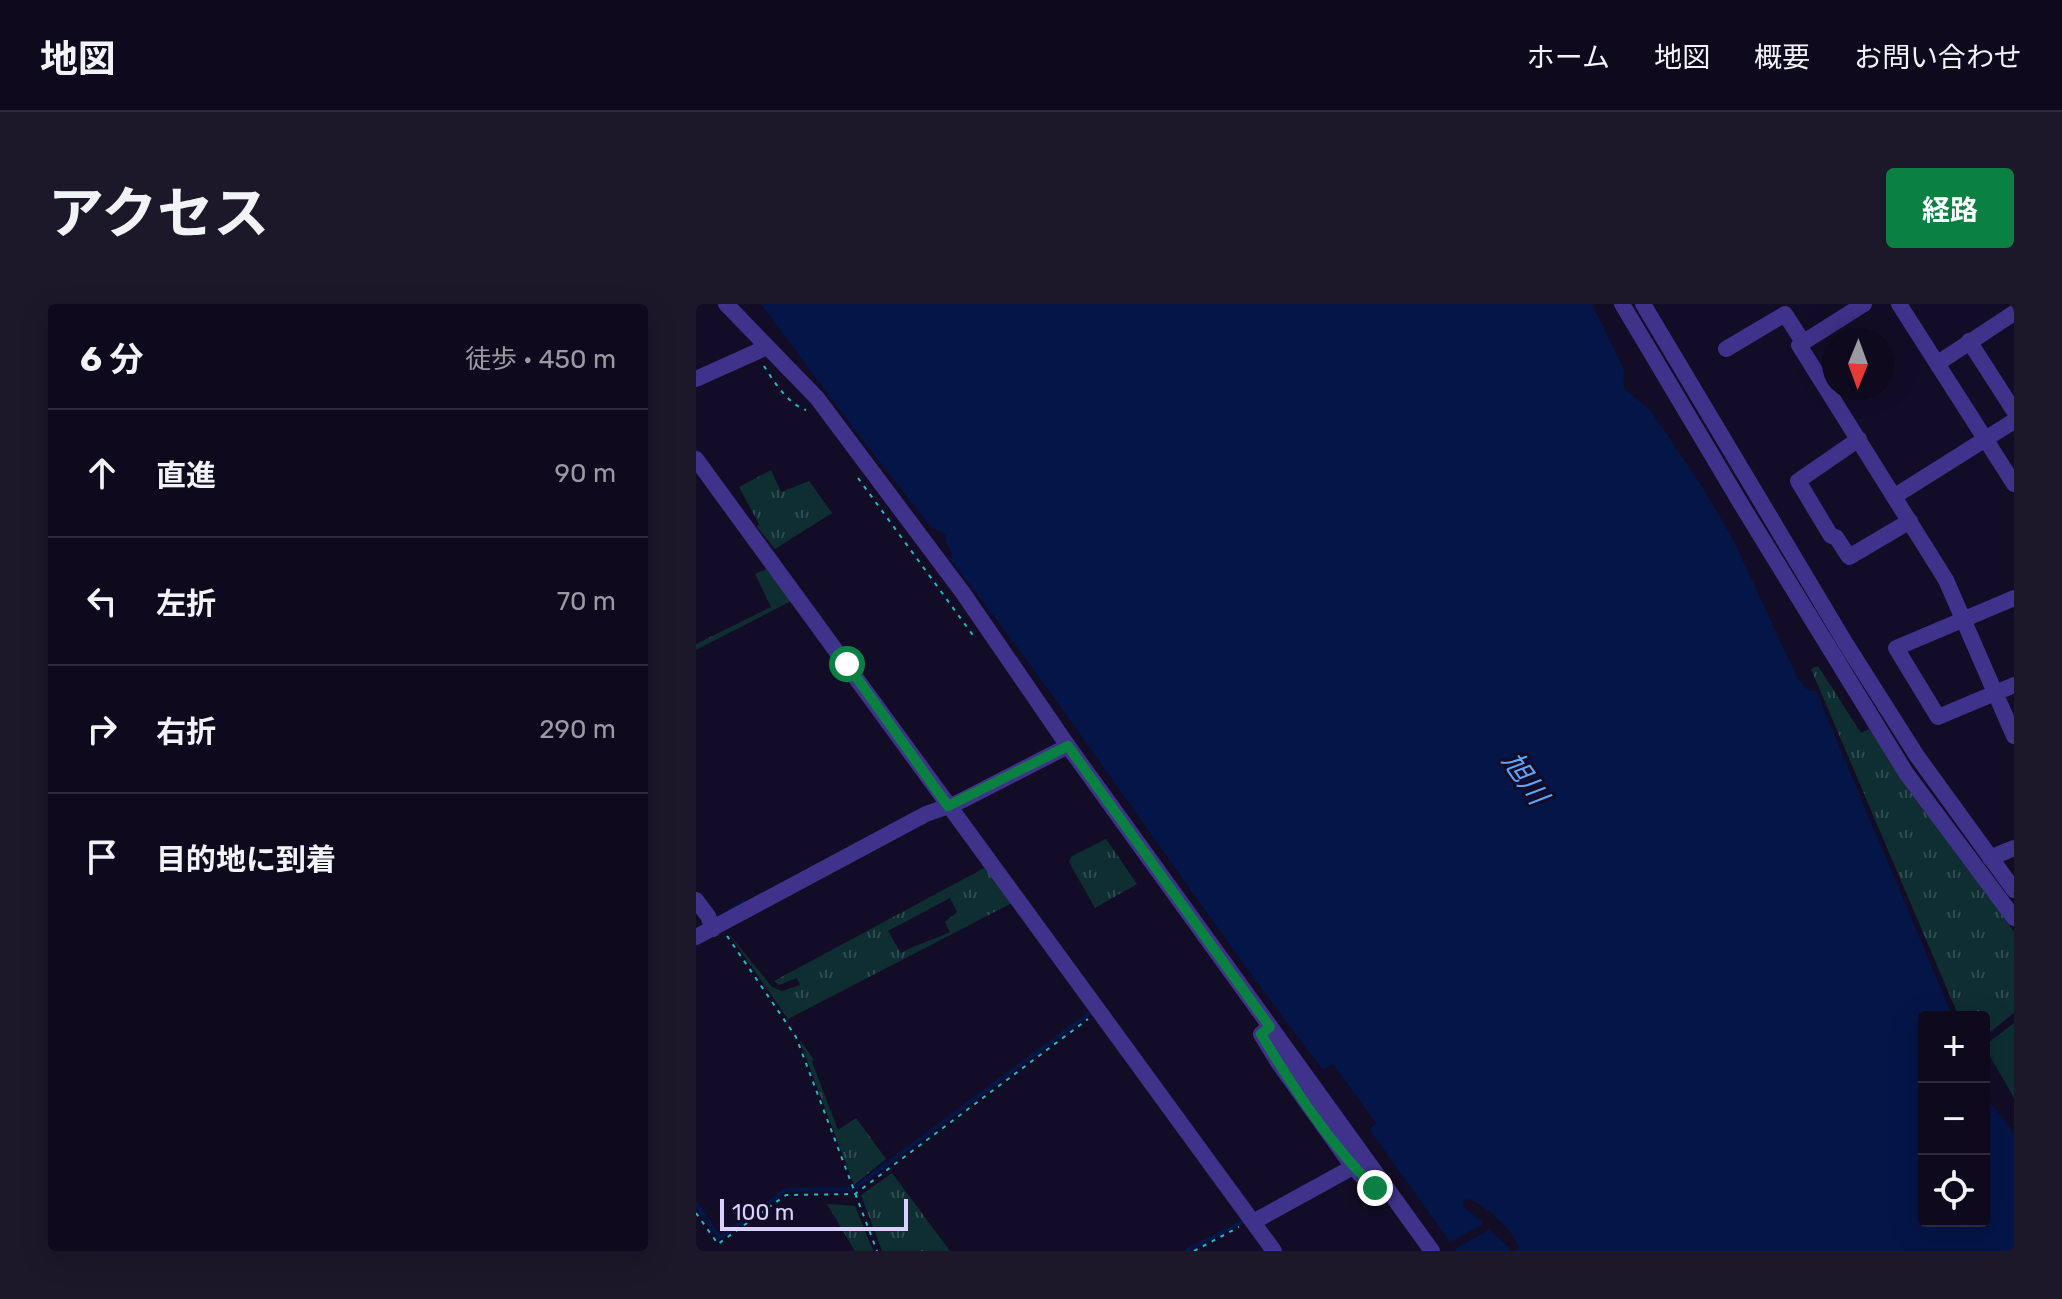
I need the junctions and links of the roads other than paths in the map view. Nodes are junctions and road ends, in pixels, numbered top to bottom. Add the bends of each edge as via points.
1 (726, 304) edge
2 (1622, 304) edge
3 (1643, 304) edge
4 (1864, 304) edge
5 (1899, 304) edge
6 (2014, 313) edge
7 (1969, 341) junction
8 (1803, 342) junction
9 (767, 347) junction
10 (1726, 349) dead end
11 (1941, 361) junction
12 (696, 379) edge
13 (2014, 411) edge
14 (2014, 421) edge
15 (1989, 436) junction
16 (1859, 439) junction
17 (696, 459) edge
18 (2014, 484) edge
19 (1895, 496) junction
20 (1910, 521) junction
21 (2014, 598) edge
22 (1965, 618) junction
23 (2014, 685) edge
24 (1996, 693) junction
25 (2014, 736) edge
26 (1068, 746) junction
27 (949, 803) junction
28 (2014, 848) edge
29 (1990, 858) junction
30 (2014, 890) edge
31 (696, 900) edge
32 (2014, 918) edge
33 (714, 926) junction
34 (696, 937) edge
35 (1270, 1027) junction
36 (1353, 1167) junction
37 (1389, 1200) junction
38 (1257, 1220) junction
39 (1274, 1251) edge
40 (1418, 1251) edge
41 (1432, 1251) edge

1 - 9 street
2 - 32 street via 1906,773
3 - 29 street via 1846,644
4 - 8 street
5 - 11 street
6 - 7 street
7 - 11 street
7 - 13 street
8 - 10 street via 1785,314
8 - 16 street via 1799,345
9 - 12 street
9 - 26 street via 827,410
11 - 15 street
14 - 15 street
15 - 18 street
15 - 19 street
16 - 19 street
16 - 20 street via 1798,481 1831,536 1849,557
17 - 27 street
19 - 20 street
20 - 22 street
21 - 22 street
22 - 24 street
22 - 24 street via 1896,648 1938,717
23 - 24 street
24 - 25 street
26 - 27 street
26 - 35 street
27 - 33 street
27 - 38 street
28 - 29 street
29 - 30 street
31 - 33 street
33 - 34 street
35 - 36 street via 1261,1034
35 - 37 street
36 - 37 street
36 - 38 street
37 - 40 street
37 - 41 street
38 - 39 street

